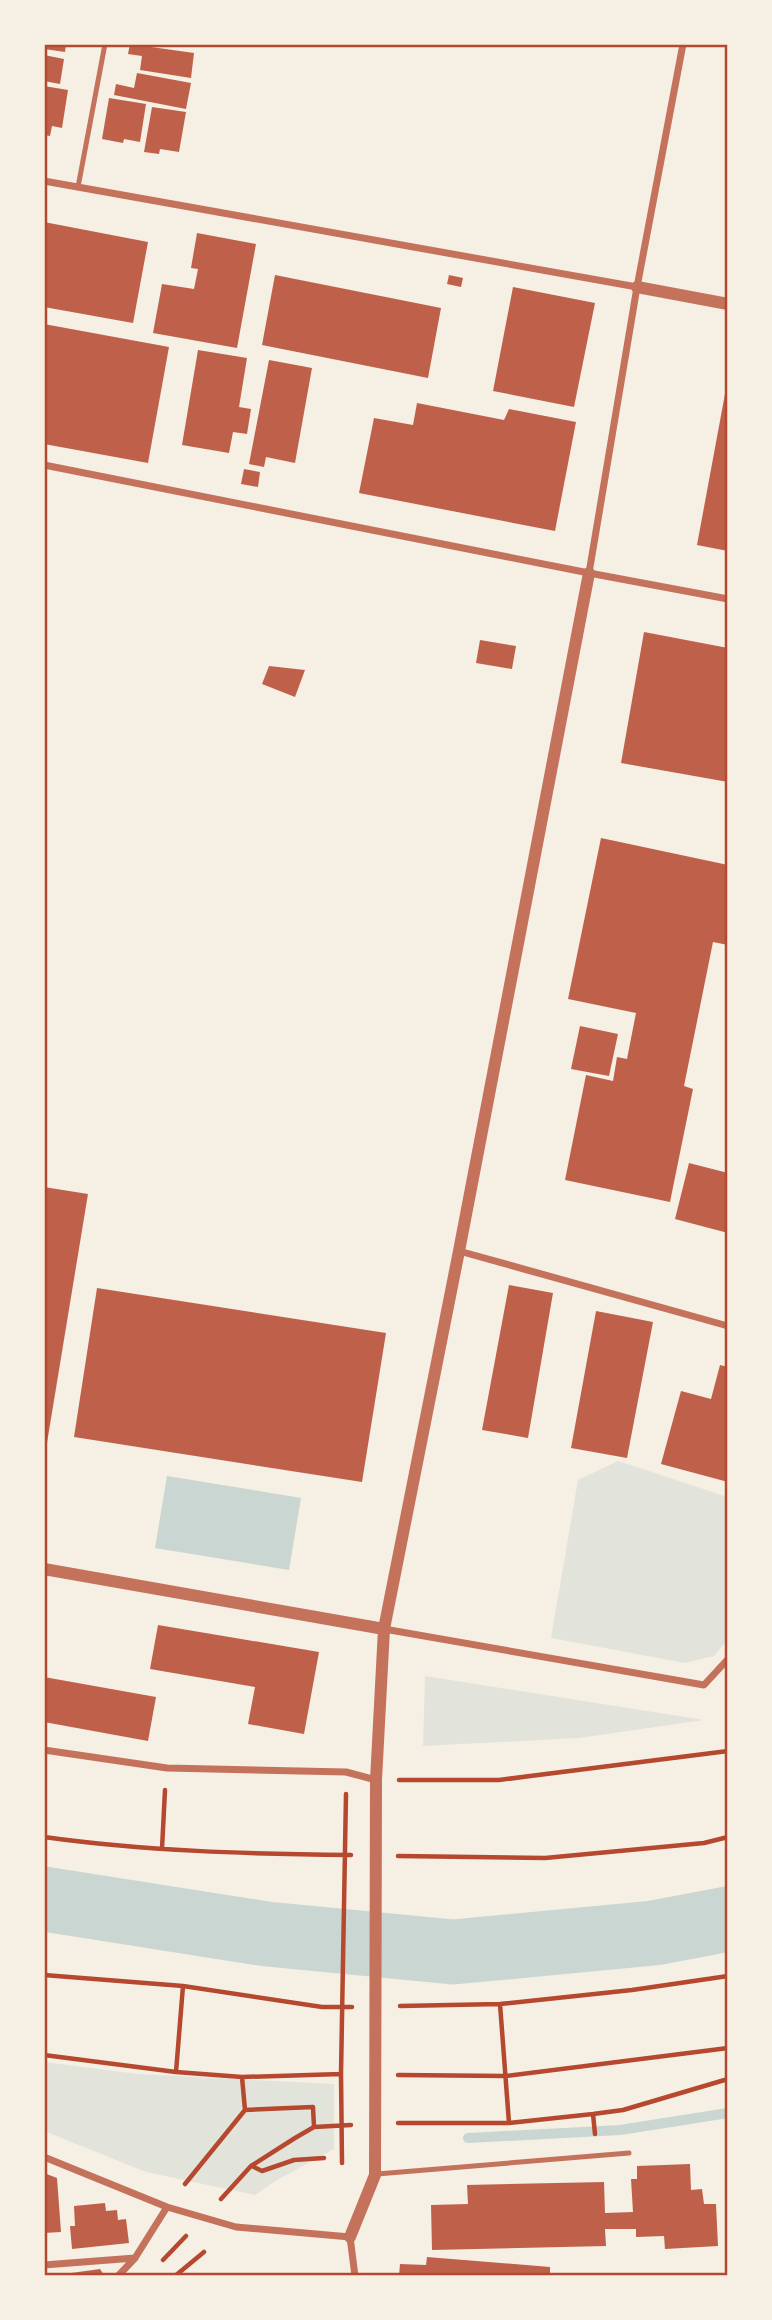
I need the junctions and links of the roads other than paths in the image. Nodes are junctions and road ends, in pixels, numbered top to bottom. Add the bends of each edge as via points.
1 (105, 44) edge
2 (683, 44) edge
3 (44, 181) edge
4 (78, 187) junction
5 (637, 287) junction
6 (728, 304) edge
7 (44, 465) edge
8 (589, 573) junction
9 (728, 598) edge
10 (459, 1251) junction
11 (728, 1326) edge
12 (44, 1569) edge
13 (384, 1629) junction
14 (728, 1659) edge
15 (44, 1750) edge
16 (376, 1780) junction
17 (629, 2153) dead end
18 (44, 2157) edge
19 (375, 2175) junction
20 (167, 2207) junction
21 (350, 2237) junction
22 (135, 2258) junction
23 (44, 2265) edge
24 (118, 2276) edge
25 (355, 2276) edge

1 - 4 lane
2 - 5 street
3 - 4 street
4 - 5 street
5 - 6 street
5 - 8 street
7 - 8 street
8 - 9 street
8 - 10 street
10 - 11 street
10 - 13 street
12 - 13 street
13 - 14 street via 705,1685
13 - 16 street
15 - 16 street via 167,1768 346,1772
16 - 19 street
17 - 19 lane
18 - 20 street
19 - 21 street
20 - 21 street via 236,2227
20 - 22 street
21 - 25 street
22 - 23 street
22 - 24 street

